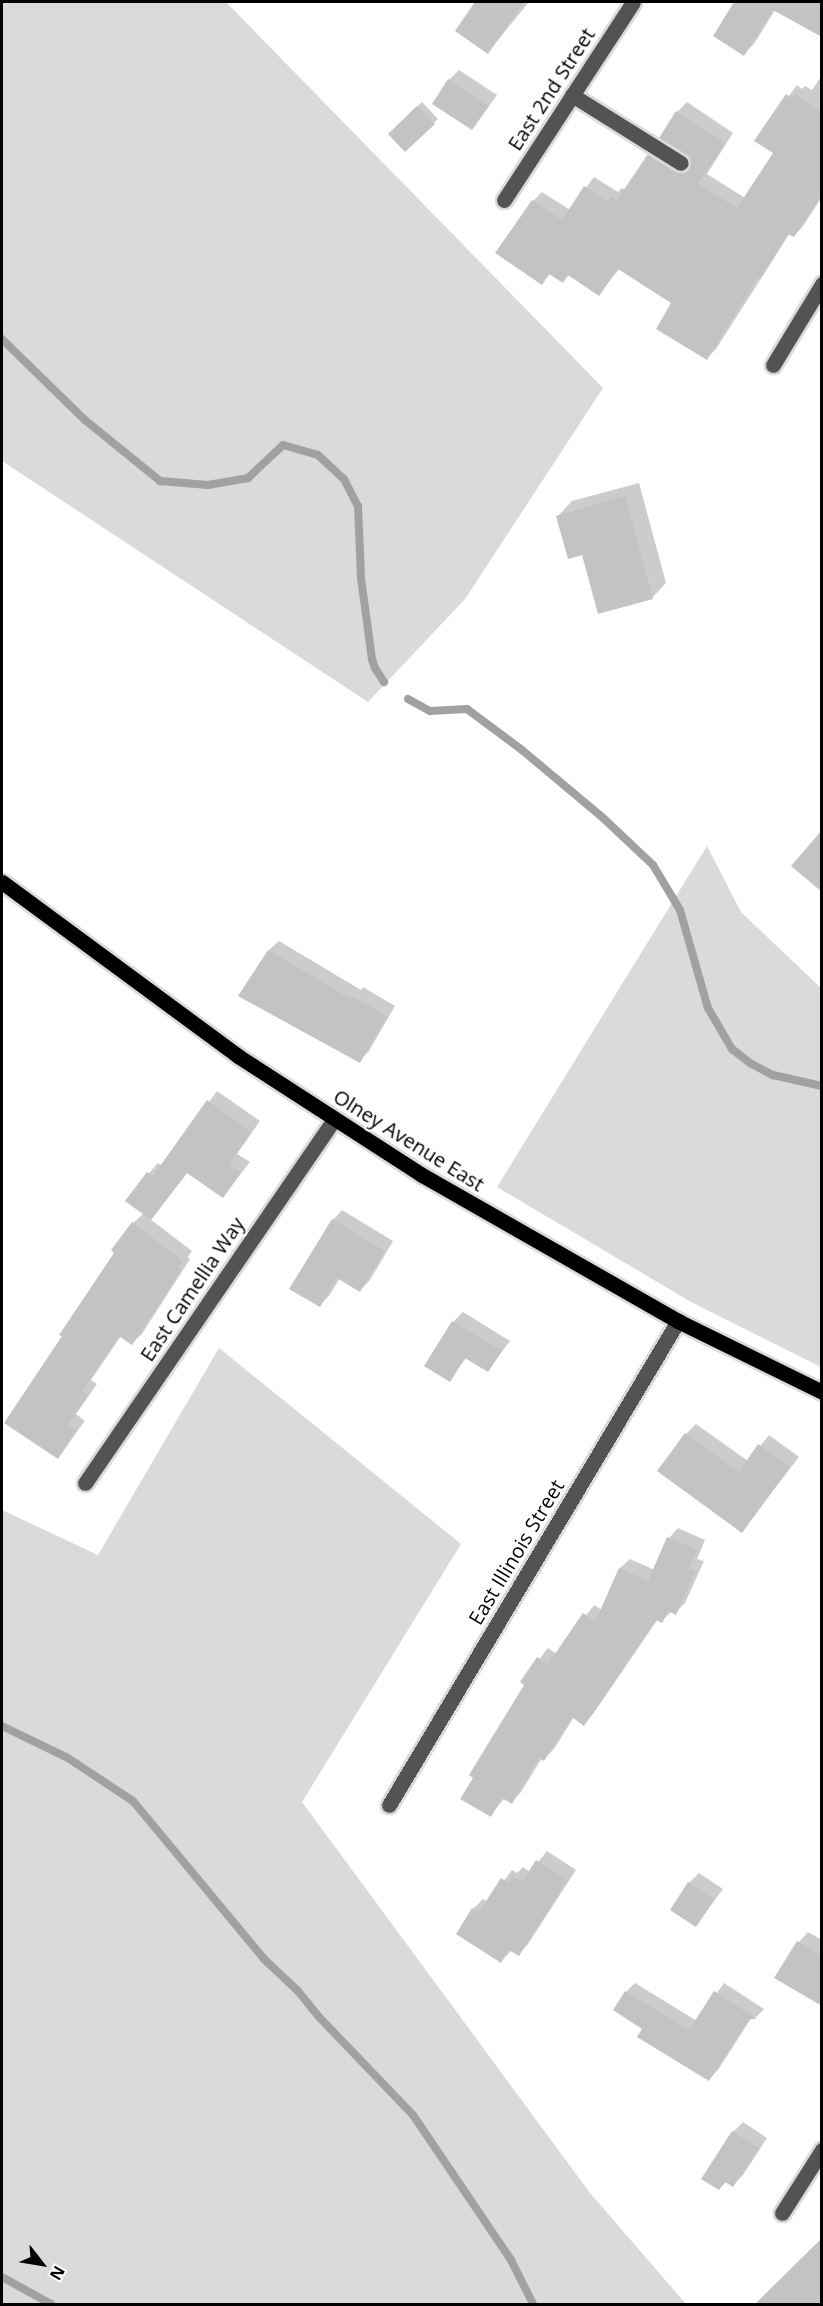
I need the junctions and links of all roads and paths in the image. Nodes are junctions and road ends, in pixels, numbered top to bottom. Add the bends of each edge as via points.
1 (633, 2) edge
2 (572, 95) junction
3 (681, 164) dead end
4 (504, 200) dead end
5 (822, 284) edge
6 (773, 364) dead end
7 (2, 882) edge
8 (334, 1119) junction
9 (678, 1321) junction
10 (822, 1392) edge
11 (85, 1483) dead end
12 (390, 1805) dead end
13 (822, 2150) edge
14 (782, 2213) dead end

1 - 2 street, East 2nd Street
2 - 3 street
2 - 4 street, East 2nd Street
5 - 6 street
7 - 8 main road, Olney Avenue East via 238,1056
8 - 9 main road, Olney Avenue East via 442,1186
8 - 11 street, East Camellia Way
9 - 10 main road, Olney Avenue East
9 - 12 street, East Illinois Street
13 - 14 street

